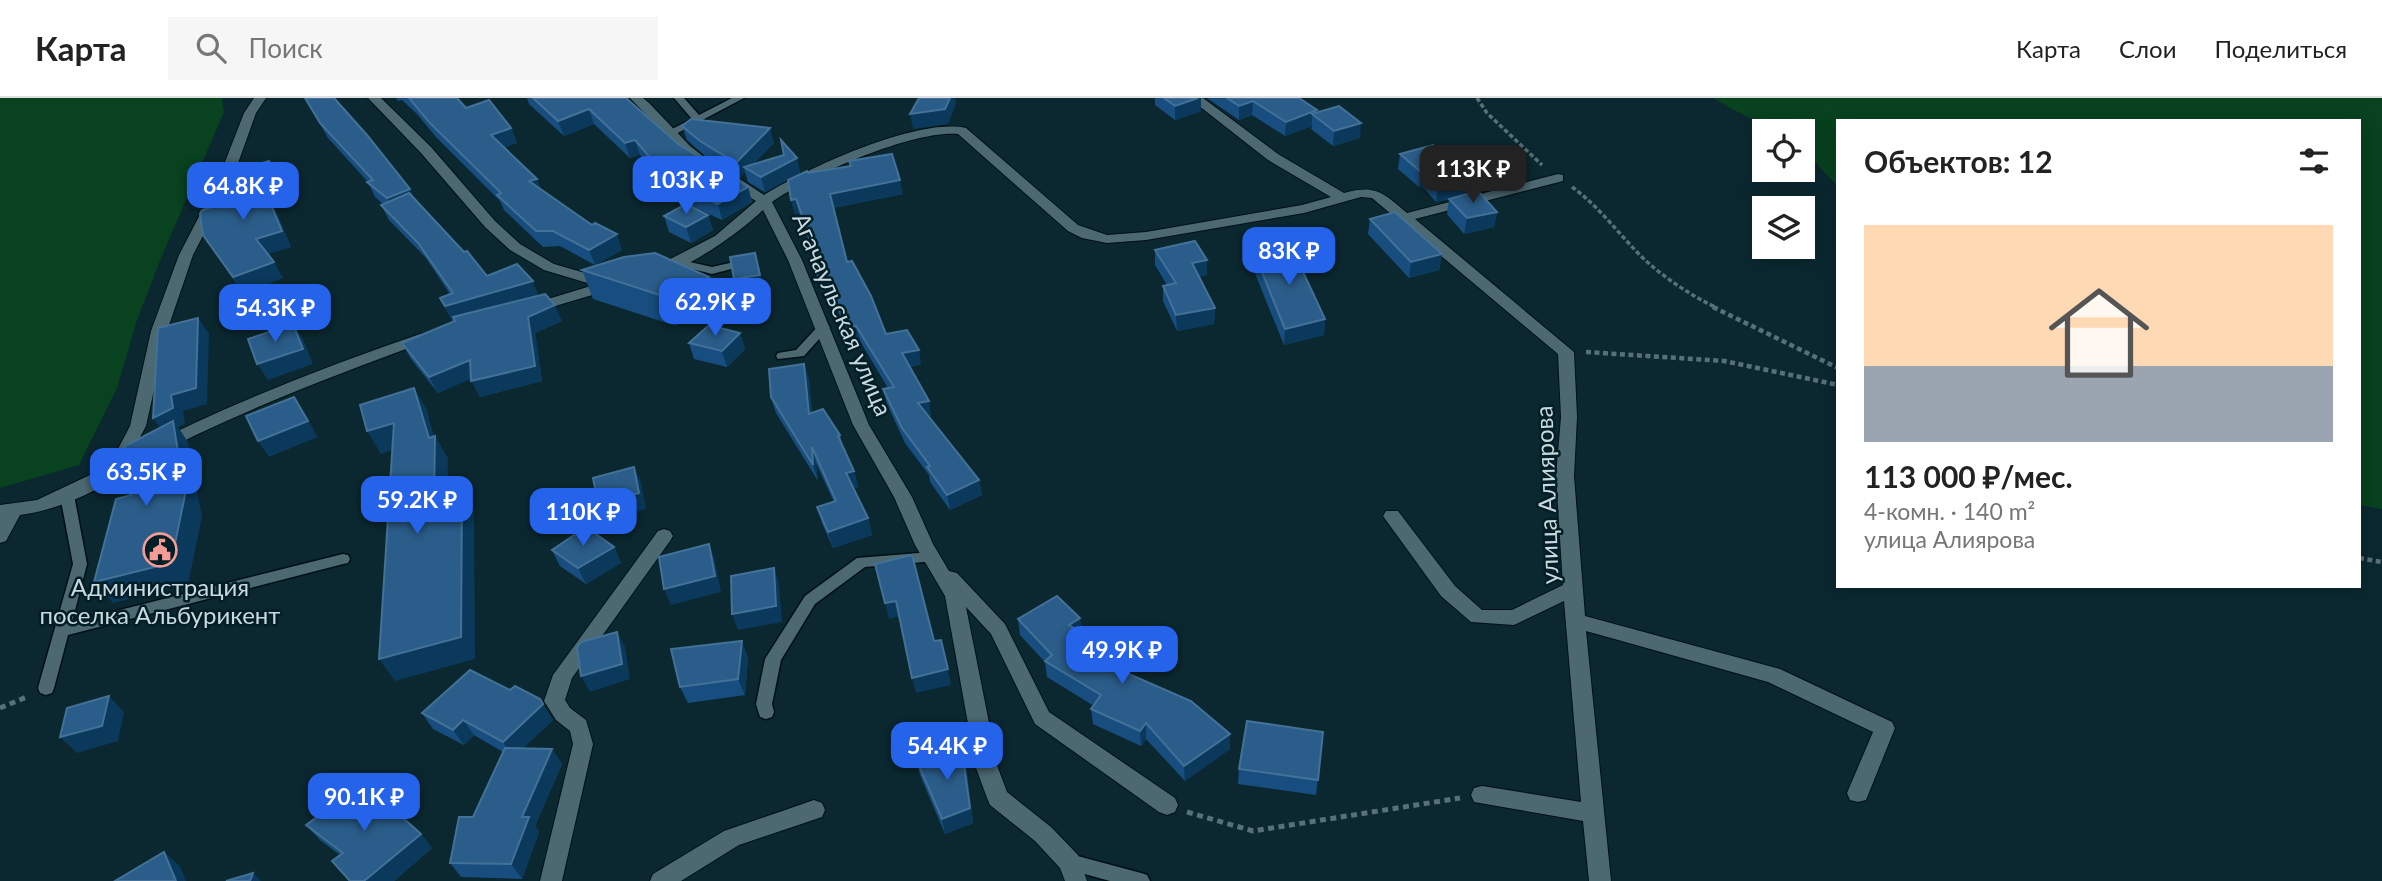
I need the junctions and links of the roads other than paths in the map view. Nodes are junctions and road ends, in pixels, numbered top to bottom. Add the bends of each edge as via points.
1 (260, 98) edge
2 (374, 98) edge
3 (636, 98) edge
4 (679, 98) edge
5 (739, 98) edge
6 (1195, 98) edge
7 (698, 120) junction
8 (672, 133) junction
9 (1558, 178) road end
10 (1342, 198) junction
11 (765, 201) junction
12 (1406, 217) junction
13 (677, 262) junction
14 (743, 263) edge
15 (609, 285) junction
16 (513, 313) edge
17 (824, 327) junction
18 (439, 333) edge
19 (782, 356) dead end
20 (115, 468) junction
21 (67, 495) junction
22 (7, 511) edge
23 (1392, 516) dead end
24 (0, 536) edge
25 (664, 536) dead end
26 (931, 557) junction
27 (343, 559) dead end
28 (1573, 588) junction
29 (1576, 621) junction
30 (62, 631) junction
31 (46, 688) road end
32 (766, 712) dead end
33 (1858, 793) dead end
34 (1482, 795) road end
35 (1167, 806) road end
36 (814, 810) dead end
37 (1592, 813) junction
38 (1070, 862) junction
39 (551, 881) edge
40 (661, 881) edge
41 (1076, 881) edge
42 (1141, 881) edge
43 (1601, 881) edge

1 - 20 street via 186,255 159,331 138,426
2 - 15 street via 515,247 550,267
3 - 8 street, Агачаульская улица
4 - 7 lane
5 - 7 lane
6 - 10 street via 1273,157
7 - 8 lane
8 - 11 street, Агачаульская улица via 688,154
9 - 12 street
10 - 11 street via 1223,224 1107,239 1073,228 962,131 947,128 892,141
10 - 12 street via 1376,194
11 - 13 street via 741,224
11 - 17 street, Агачаульская улица
12 - 28 street, улица Алиярова via 1566,352 1569,417 1565,476
13 - 14 lane via 712,271
13 - 15 street
15 - 16 street
17 - 19 lane via 800,353
17 - 26 street, Агачаульская улица via 861,425 903,496
18 - 20 street via 335,369
20 - 21 street
21 - 22 street
21 - 30 lane via 80,564
22 - 24 street
23 - 28 street via 1448,591 1478,617 1514,618
25 - 39 street via 564,675 554,701 563,715 579,726 583,744
26 - 32 lane via 862,562 810,600 773,660
26 - 35 street, Агачаульская улица via 998,629 1042,718
26 - 38 street, Агачаульская улица via 954,595 987,768 998,798
27 - 30 lane
28 - 29 street, улица Алиярова
29 - 33 street via 1773,675 1885,728
29 - 37 street, улица Алиярова
30 - 31 lane
34 - 37 street
36 - 40 street via 732,838
37 - 43 street, улица Алиярова
38 - 41 street, Агачаульская улица
38 - 42 lane

